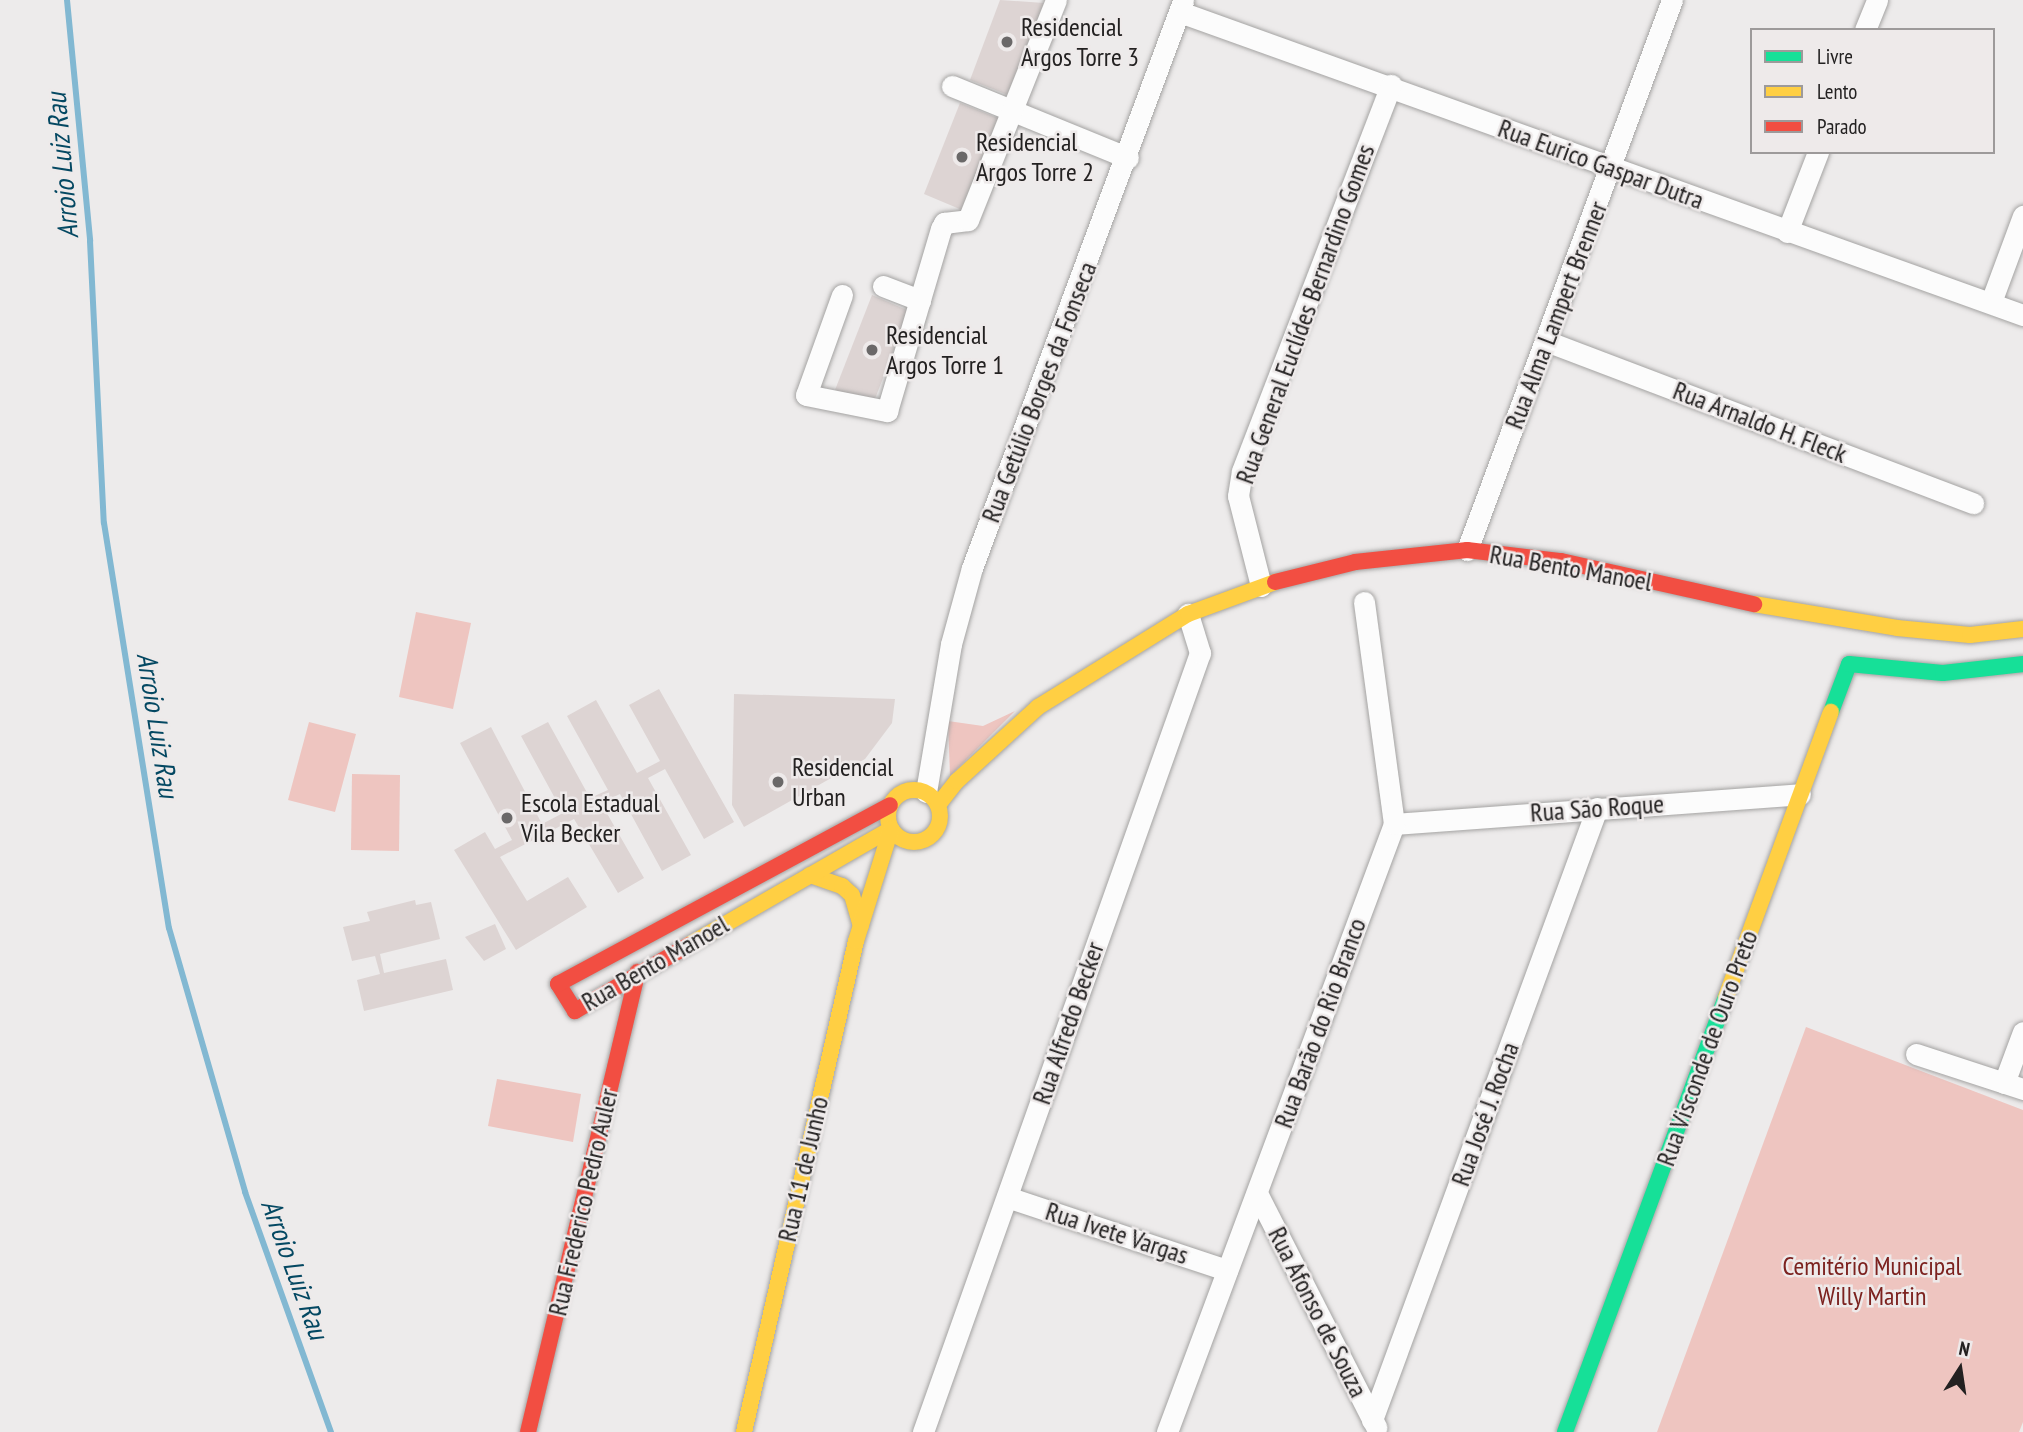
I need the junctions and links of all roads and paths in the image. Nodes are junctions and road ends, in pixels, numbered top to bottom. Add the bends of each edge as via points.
1 (1056, 0) edge
2 (1672, 0) edge
3 (1877, 0) edge
4 (1182, 6) edge
5 (1866, 28) edge
6 (1391, 85) junction
7 (952, 86) dead end
8 (1015, 111) junction
9 (1817, 154) edge
10 (1128, 158) junction
11 (1612, 168) junction
12 (2023, 216) edge
13 (1787, 232) junction
14 (883, 286) dead end
15 (842, 295) dead end
16 (920, 300) junction
17 (1991, 302) junction
18 (2023, 315) edge
19 (1546, 341) junction
20 (1973, 503) dead end
21 (1467, 550) junction
22 (1261, 586) junction
23 (1364, 602) dead end
24 (1188, 614) junction
25 (2023, 629) edge
26 (2023, 664) edge
27 (1800, 794) junction
28 (932, 799) junction
29 (890, 805) junction
30 (1597, 808) junction
31 (1394, 824) junction
32 (891, 829) junction
33 (907, 842) junction
34 (810, 875) junction
35 (866, 907) junction
36 (861, 926) junction
37 (638, 972) junction
38 (2023, 1032) edge
39 (1916, 1054) dead end
40 (2013, 1086) edge
41 (1257, 1193) junction
42 (1007, 1197) junction
43 (1227, 1270) junction
44 (1375, 1426) edge
45 (528, 1432) edge
46 (744, 1432) edge
47 (923, 1432) edge
48 (1167, 1432) edge
49 (1564, 1432) edge

1 - 8 street
2 - 11 street, Rua Alma Lampert Brenner
3 - 5 street
4 - 6 street, Rua Eurico Gaspar Dutra
4 - 10 street, Rua Getúlio Borges da Fonseca
6 - 11 street, Rua Eurico Gaspar Dutra
6 - 22 street, Rua General Euclídes Bernardino Gomes via 1242,471 1238,496
7 - 8 street
8 - 10 street
8 - 16 street via 968,220 944,223
9 - 13 street
10 - 28 street, Rua Getúlio Borges da Fonseca via 972,568 951,644
11 - 13 street, Rua Eurico Gaspar Dutra
11 - 19 street, Rua Alma Lampert Brenner
12 - 17 street
13 - 17 street, Rua Eurico Gaspar Dutra
14 - 16 street
15 - 16 street via 806,395 887,411
17 - 18 street, Rua Eurico Gaspar Dutra
19 - 20 street, Rua Arnaldo H. Fleck
19 - 21 street, Rua Alma Lampert Brenner
21 - 22 street, Rua Bento Manoel via 1355,562
21 - 25 street, Rua Bento Manoel via 1561,561 1739,601 1898,628 1970,635
22 - 24 street, Rua Bento Manoel
23 - 31 street, Rua Barão do Rio Branco
24 - 28 street, Rua Bento Manoel via 1038,707
24 - 42 street, Rua Alfredo Becker via 1200,653
26 - 27 street, Rua Visconde de Ouro Preto via 1942,673 1849,664
27 - 30 street, Rua São Roque
27 - 49 street, Rua Visconde de Ouro Preto
28 - 29 street via 909,790
28 - 33 street via 936,831 922,841
29 - 32 street
29 - 37 street, Rua Bento Manoel via 558,984 575,1011
30 - 31 street, Rua São Roque
30 - 44 street, Rua José J. Rocha
31 - 41 street, Rua Barão do Rio Branco
32 - 33 street
32 - 34 street, Rua Bento Manoel
32 - 35 street, Rua 11 de Junho
33 - 35 street, Rua 11 de Junho
34 - 36 street via 842,886 852,895
34 - 37 street, Rua Bento Manoel
35 - 36 street, Rua 11 de Junho
36 - 46 street, Rua 11 de Junho
37 - 45 street, Rua Frederico Pedro Auler
38 - 40 street
39 - 40 street
41 - 43 street, Rua Barão do Rio Branco
41 - 44 street, Rua Afonso de Souza
42 - 43 street, Rua Ivete Vargas
42 - 47 street, Rua Alfredo Becker
43 - 48 street, Rua Barão do Rio Branco

